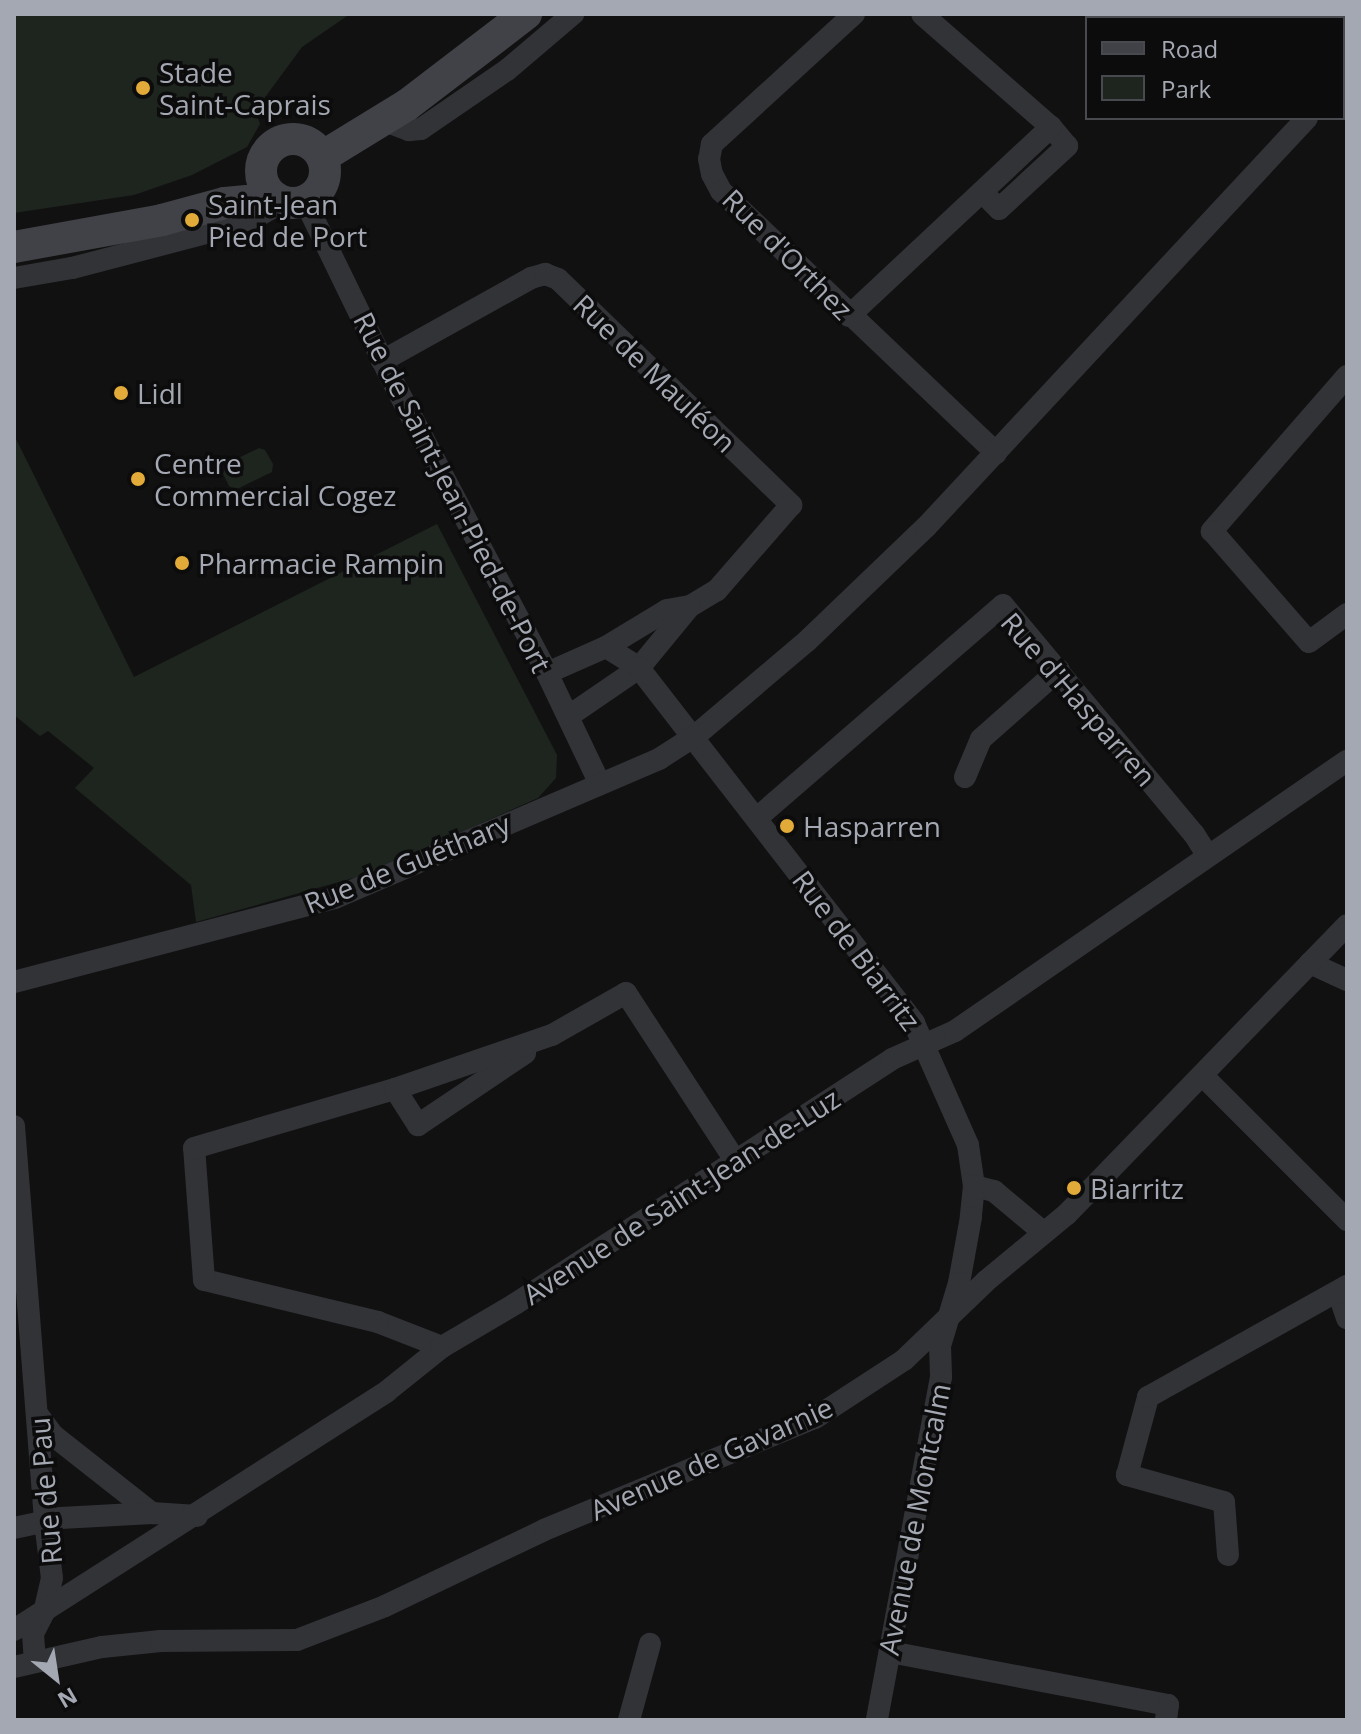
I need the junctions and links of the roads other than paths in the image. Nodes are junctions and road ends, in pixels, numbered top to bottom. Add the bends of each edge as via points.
1 (526, 14) edge
2 (573, 14) edge
3 (854, 14) edge
4 (922, 14) edge
5 (1305, 120) edge
6 (385, 121) junction
7 (266, 155) junction
8 (322, 157) junction
9 (288, 200) junction
10 (121, 227) junction
11 (14, 247) edge
12 (14, 278) edge
13 (849, 316) junction
14 (382, 361) junction
15 (1347, 376) edge
16 (996, 453) junction
17 (690, 606) junction
18 (1347, 614) edge
19 (606, 647) junction
20 (639, 668) junction
21 (1059, 670) junction
22 (547, 673) junction
23 (569, 716) junction
24 (695, 736) junction
25 (1347, 761) edge
26 (965, 777) dead end
27 (600, 784) junction
28 (757, 818) junction
29 (1207, 855) junction
30 (1347, 925) edge
31 (1310, 963) junction
32 (1347, 980) edge
33 (14, 982) edge
34 (552, 1035) junction
35 (927, 1045) junction
36 (1203, 1076) junction
37 (395, 1089) junction
38 (14, 1126) edge
39 (736, 1162) junction
40 (974, 1186) junction
41 (1347, 1220) edge
42 (1044, 1233) junction
43 (1342, 1289) edge
44 (949, 1318) junction
45 (1347, 1318) edge
46 (442, 1347) junction
47 (38, 1415) junction
48 (152, 1513) junction
49 (197, 1516) junction
50 (45, 1522) junction
51 (14, 1528) edge
52 (1228, 1555) dead end
53 (44, 1612) junction
54 (14, 1630) edge
55 (650, 1644) dead end
56 (890, 1652) junction
57 (24, 1664) edge
58 (624, 1717) edge
59 (877, 1720) edge
60 (1166, 1720) edge

1 - 6 street
2 - 6 street via 507,70 421,129
3 - 13 street, Rue d'Orthez via 712,144 709,159 721,191
4 - 13 street via 1051,127
5 - 16 street
6 - 8 street
7 - 8 street via 292,139 309,144
7 - 9 street via 263,182
7 - 10 street via 205,194
8 - 9 street via 323,183
9 - 10 street via 225,203
9 - 12 street via 210,232
9 - 14 street, Rue de Saint-Jean-Pied-de-Port
10 - 11 street
13 - 16 street, Rue d'Orthez
14 - 17 street, Rue de Mauléon via 531,278 545,274 558,279 791,505 717,590
14 - 22 street, Rue de Saint-Jean-Pied-de-Port
15 - 18 street via 1212,531 1309,642
16 - 24 street via 807,641
17 - 19 street, Rue de Mauléon via 667,610
17 - 20 street, Rue de Mauléon
19 - 20 street
19 - 22 street, Rue de Mauléon
20 - 23 street, Rue de Mauléon
20 - 24 street
21 - 26 street via 981,739
21 - 28 street, Rue d'Hasparren via 1003,605
21 - 29 street, Rue d'Hasparren
22 - 23 street, Rue de Saint-Jean-Pied-de-Port
23 - 27 street, Rue de Saint-Jean-Pied-de-Port
24 - 27 street, Rue de Guéthary via 659,759
24 - 28 street, Rue de Biarritz
25 - 29 street, Avenue de Saint-Jean-de-Luz
27 - 33 street, Rue de Guéthary via 335,898
28 - 35 street, Rue de Biarritz
29 - 35 street, Avenue de Saint-Jean-de-Luz via 955,1031
30 - 31 street, Avenue de Gavarnie
31 - 32 street
31 - 36 street, Avenue de Gavarnie
34 - 37 street
34 - 37 street via 418,1125
34 - 39 street via 626,993
35 - 39 street, Avenue de Saint-Jean-de-Luz via 892,1059
35 - 40 street, Rue de Biarritz via 968,1145
36 - 41 street
36 - 42 street, Avenue de Gavarnie
37 - 46 street via 194,1148 204,1280 378,1322
38 - 47 street, Rue de Pau
39 - 46 street, Avenue de Saint-Jean-de-Luz
40 - 42 street via 994,1191
40 - 44 street, Rue de Biarritz
42 - 44 street, Avenue de Gavarnie
43 - 45 street
43 - 52 street via 1148,1397 1127,1475 1224,1502
44 - 56 street, Avenue de Montcalm
44 - 57 street, Avenue de Gavarnie via 873,1383 815,1418 297,1640 161,1641
46 - 49 street, Avenue de Saint-Jean-de-Luz via 386,1392
47 - 48 street via 54,1436
47 - 50 street, Rue de Pau
48 - 49 street
48 - 50 street
49 - 53 street, Avenue de Saint-Jean-de-Luz
50 - 51 street
50 - 53 street, Rue de Pau via 52,1578
53 - 54 street, Avenue de Saint-Jean-de-Luz
53 - 57 street, Rue de Pau
55 - 58 street
56 - 59 street, Avenue de Montcalm
56 - 60 street via 1168,1705

